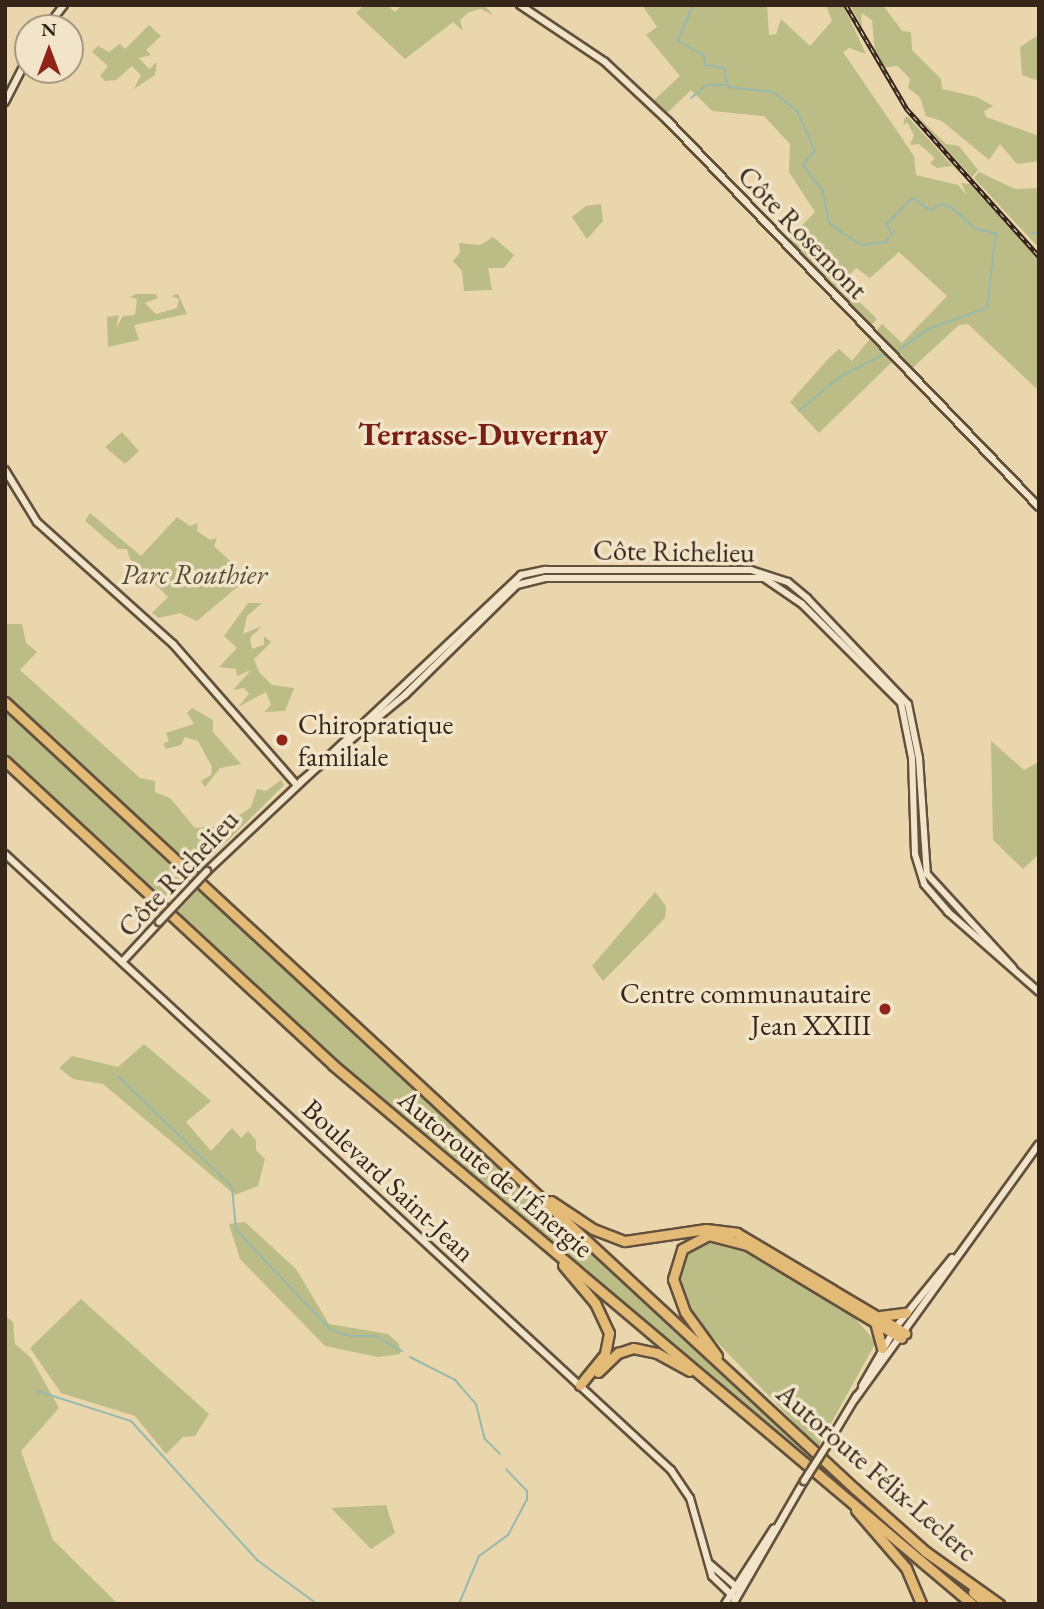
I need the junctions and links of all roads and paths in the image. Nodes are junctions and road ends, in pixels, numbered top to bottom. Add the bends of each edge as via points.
1 (520, 5) edge
2 (14, 84) edge
3 (5, 102) edge
4 (5, 470) edge
5 (1039, 507) edge
6 (5, 702) edge
7 (5, 761) edge
8 (296, 784) junction
9 (5, 854) edge
10 (122, 962) junction
11 (1039, 992) edge
12 (1039, 1144) edge
13 (527, 1185) junction
14 (965, 1244) junction
15 (546, 1245) junction
16 (906, 1313) junction
17 (876, 1319) junction
18 (894, 1329) junction
19 (903, 1335) junction
20 (882, 1348) junction
21 (729, 1372) junction
22 (705, 1379) junction
23 (580, 1385) junction
24 (855, 1399) junction
25 (844, 1495) junction
26 (926, 1552) junction
27 (706, 1560) junction
28 (738, 1588) junction
29 (733, 1599) edge
30 (725, 1604) edge
31 (922, 1604) edge
32 (972, 1604) edge
33 (987, 1604) edge
34 (999, 1604) edge

1 - 5 street, Côte Rosemont via 605,62 668,121
2 - 3 street
4 - 8 street via 37,522 173,644
6 - 13 highway, Autoroute de l'Énergie
7 - 15 highway, Autoroute de l'Énergie via 333,1065
8 - 10 street, Côte Richelieu, bridge
8 - 11 street, Côte Richelieu via 521,575 544,570 765,572 807,598 908,704 919,758 928,874
9 - 10 street, Boulevard Saint-Jean
10 - 23 street, Boulevard Saint-Jean
12 - 14 street
13 - 17 highway via 589,1227 625,1241 706,1229 737,1233
13 - 21 highway, Autoroute de l'Énergie
14 - 16 street
14 - 19 street
15 - 22 highway, Autoroute de l'Énergie
15 - 23 highway via 592,1299 608,1330 605,1354
16 - 17 highway
16 - 18 street
17 - 18 highway
17 - 20 highway
17 - 21 highway via 743,1243 719,1236 699,1237 677,1256 675,1288 685,1312
18 - 19 highway
18 - 20 street
19 - 24 street
20 - 24 street
21 - 26 highway, Autoroute Félix-Leclerc
22 - 23 highway via 657,1353 633,1348 616,1354
22 - 25 highway, Autoroute de l'Énergie
23 - 27 street, Boulevard Saint-Jean via 681,1481
24 - 28 street, bridge
25 - 31 highway, Autoroute Félix-Leclerc via 904,1565
25 - 32 highway, Autoroute de l'Énergie
26 - 33 highway
26 - 34 highway, Autoroute Félix-Leclerc
27 - 28 street
27 - 29 street, Boulevard Saint-Jean via 712,1576
28 - 29 street
29 - 30 street

